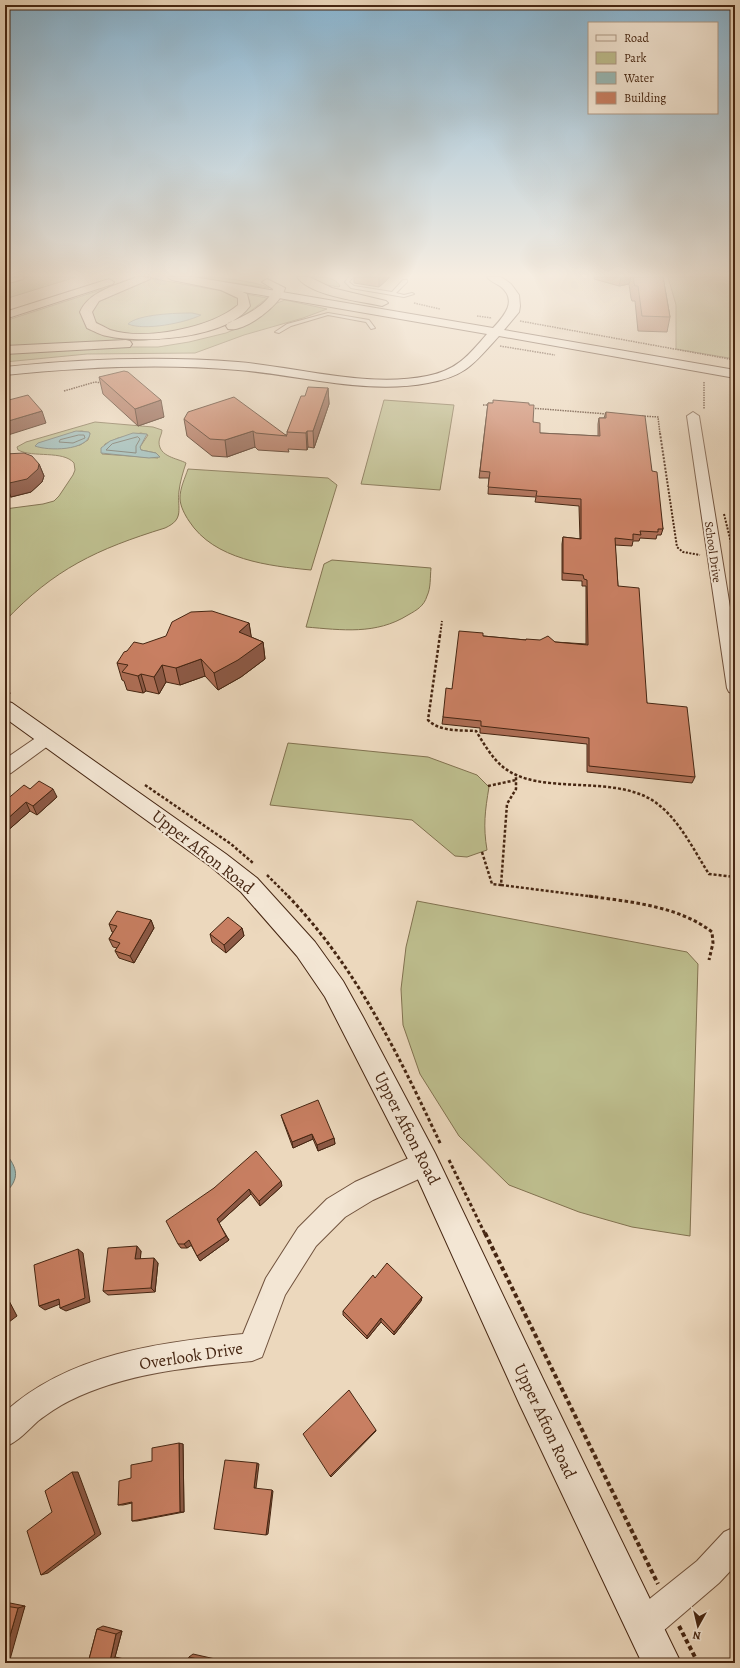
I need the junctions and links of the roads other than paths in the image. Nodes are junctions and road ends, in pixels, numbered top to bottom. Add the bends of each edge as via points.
1 (459, 355) dead end
2 (472, 355) edge
3 (640, 355) edge
4 (669, 355) edge
5 (5, 364) edge
6 (735, 366) edge
7 (5, 371) edge
8 (735, 374) edge
9 (693, 416) dead end
10 (735, 688) edge
11 (5, 708) edge
12 (46, 739) junction
13 (5, 768) edge
14 (425, 1163) junction
15 (5, 1432) edge
16 (735, 1543) edge
17 (644, 1625) junction
18 (662, 1663) edge

1 - 5 street via 432,368 397,374 365,373 250,358 191,355 97,355
2 - 7 street via 464,367 444,376 416,381 381,382 257,368 184,363 83,365
3 - 8 street
4 - 6 street
9 - 10 street, School Drive
11 - 12 street, Upper Afton Road
12 - 13 street
12 - 14 street, Upper Afton Road via 218,860 249,885 277,915 306,949 334,989
14 - 15 street, Overlook Drive via 364,1191 336,1208 307,1238 275,1287 252,1347 190,1353 96,1373 56,1391 17,1418
14 - 17 street, Upper Afton Road via 531,1392
16 - 17 street via 708,1572
17 - 18 street, Upper Afton Road

